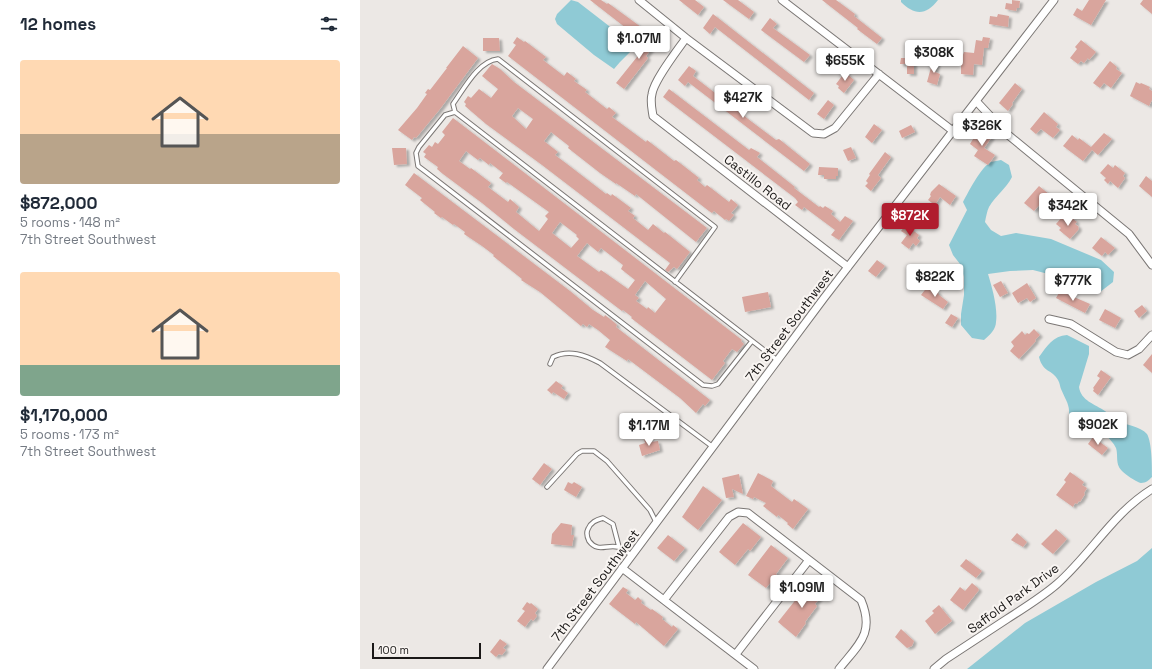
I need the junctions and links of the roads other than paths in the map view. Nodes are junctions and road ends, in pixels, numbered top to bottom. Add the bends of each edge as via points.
1 (639, 0) edge
2 (782, 0) edge
3 (1054, 0) edge
4 (686, 38) junction
5 (879, 74) junction
6 (977, 102) junction
7 (455, 112) junction
8 (953, 131) junction
9 (1152, 265) edge
10 (848, 267) junction
11 (675, 282) junction
12 (1049, 319) dead end
13 (1152, 335) edge
14 (752, 341) junction
15 (777, 360) junction
16 (550, 364) dead end
17 (712, 446) junction
18 (548, 487) dead end
19 (1152, 489) edge
20 (656, 522) junction
21 (619, 547) junction
22 (631, 555) junction
23 (809, 560) junction
24 (622, 568) junction
25 (664, 600) junction
26 (736, 654) junction
27 (547, 669) edge
28 (754, 669) edge
29 (839, 669) edge
30 (934, 669) edge

1 - 4 street
2 - 5 street
3 - 6 street, 7th Street Southwest
4 - 5 street via 813,134 824,134 835,128
4 - 10 street, Castillo Road via 652,92 653,116
5 - 8 street
6 - 8 street, 7th Street Southwest
6 - 9 street via 1007,134 1129,234
7 - 11 lane
7 - 11 lane via 452,104 482,65 490,60 498,59 523,78 715,227
7 - 14 lane via 445,115 416,153 418,166 438,182 703,385 718,384
8 - 10 street, 7th Street Southwest
10 - 15 street, 7th Street Southwest
11 - 14 lane
12 - 13 street via 1071,324 1116,352 1128,355 1139,349
14 - 15 lane
15 - 17 street, 7th Street Southwest
16 - 17 lane via 553,357 558,354 574,353 600,363
17 - 20 street, 7th Street Southwest
18 - 20 lane via 577,454 582,451 594,451 607,461 650,510
19 - 30 street, Saffold Park Drive via 1109,526 1057,584
20 - 22 street, 7th Street Southwest
21 - 21 lane via 592,545 587,531 590,525 603,518 613,524
21 - 22 lane
22 - 24 street, 7th Street Southwest
23 - 25 street via 748,513 738,512 729,517
23 - 26 street
23 - 29 street via 861,600 866,612 867,626 863,638
24 - 25 street
24 - 27 street, 7th Street Southwest
25 - 26 street
26 - 28 street

